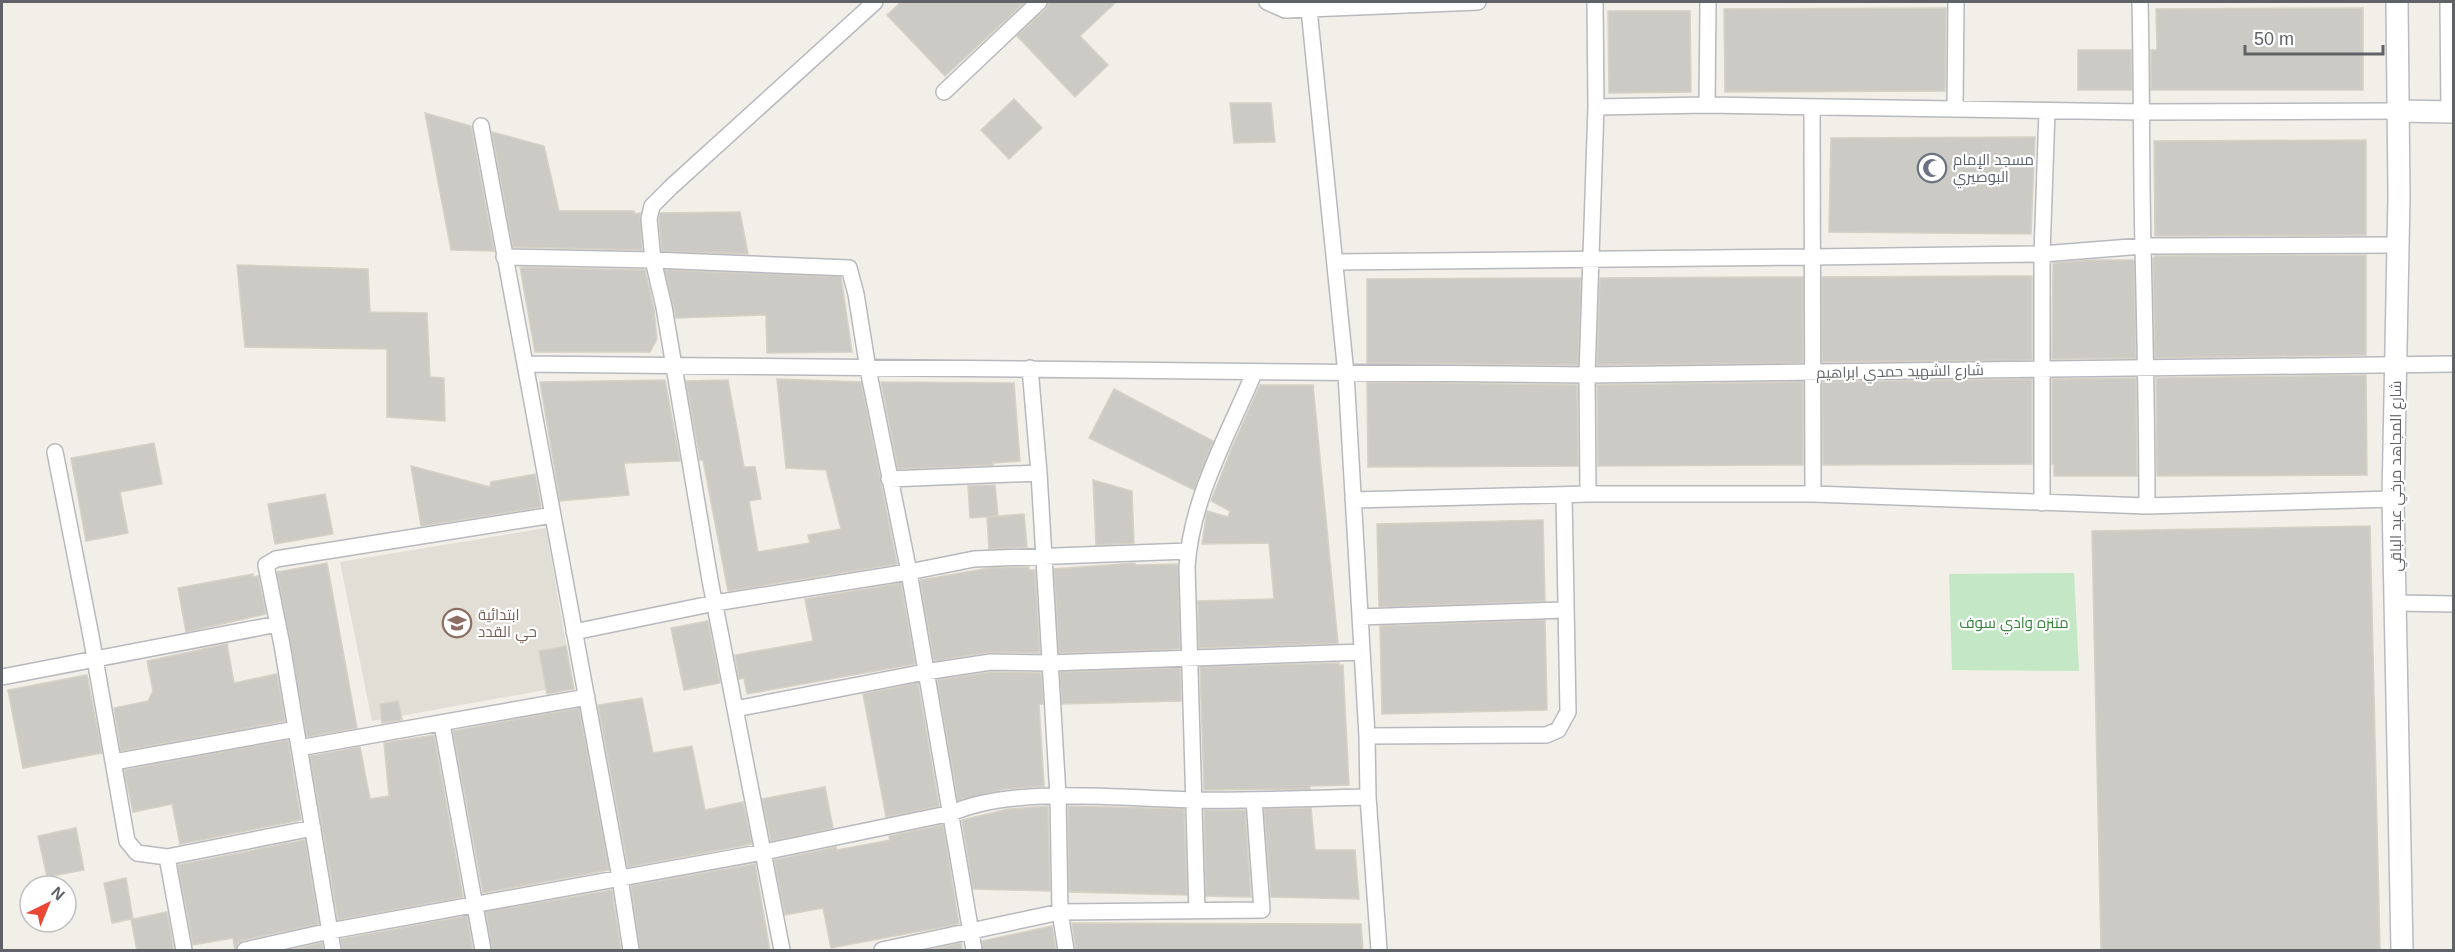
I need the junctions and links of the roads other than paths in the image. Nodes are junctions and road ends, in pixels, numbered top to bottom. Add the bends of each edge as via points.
1 (875, 2) edge
2 (1039, 2) edge
3 (1267, 2) edge
4 (1478, 2) edge
5 (1595, 2) edge
6 (1708, 2) edge
7 (1956, 2) edge
8 (2140, 2) edge
9 (2397, 2) edge
10 (2448, 2) edge
11 (1309, 9) junction
12 (944, 92) dead end
13 (1707, 105) junction
14 (1596, 106) junction
15 (1812, 108) junction
16 (1955, 108) junction
17 (2047, 111) junction
18 (2398, 111) junction
19 (2143, 112) junction
20 (2451, 112) edge
21 (481, 126) dead end
22 (2397, 245) junction
23 (2143, 246) junction
24 (2042, 254) junction
25 (504, 257) junction
26 (1813, 257) junction
27 (1591, 259) junction
28 (653, 260) junction
29 (1335, 262) junction
30 (525, 364) junction
31 (2454, 364) edge
32 (2395, 365) junction
33 (673, 367) junction
34 (1030, 368) junction
35 (868, 369) junction
36 (2147, 369) junction
37 (2042, 370) junction
38 (1814, 372) junction
39 (1254, 373) junction
40 (1346, 374) junction
41 (1587, 375) junction
42 (54, 452) dead end
43 (1039, 473) junction
44 (890, 479) junction
45 (1588, 494) junction
46 (1813, 494) junction
47 (1564, 495) junction
48 (2393, 499) junction
49 (1353, 500) junction
50 (2042, 503) junction
51 (2147, 506) junction
52 (553, 515) junction
53 (1188, 551) junction
54 (1042, 556) junction
55 (909, 572) junction
56 (715, 603) junction
57 (2396, 603) junction
58 (2454, 604) edge
59 (1564, 610) junction
60 (1360, 617) junction
61 (278, 624) junction
62 (574, 632) junction
63 (1362, 652) junction
64 (95, 657) junction
65 (1190, 657) junction
66 (1048, 663) junction
67 (925, 672) junction
68 (2, 677) edge
69 (587, 697) junction
70 (735, 709) junction
71 (442, 724) junction
72 (296, 729) junction
73 (1367, 736) junction
74 (299, 748) junction
75 (114, 762) junction
76 (1058, 796) junction
77 (1368, 797) junction
78 (1194, 800) junction
79 (1254, 800) junction
80 (951, 813) junction
81 (313, 828) junction
82 (764, 852) junction
83 (167, 857) junction
84 (620, 878) junction
85 (474, 903) junction
86 (1197, 911) junction
87 (1060, 912) junction
88 (330, 932) junction
89 (970, 932) junction
90 (184, 951) edge
91 (245, 951) edge
92 (333, 951) edge
93 (483, 951) edge
94 (631, 951) edge
95 (782, 951) edge
96 (882, 951) edge
97 (974, 951) edge
98 (1066, 951) edge
99 (1379, 951) edge
100 (2402, 951) edge

1 - 28 street via 652,206 649,219
2 - 12 street
3 - 11 street via 1284,10
4 - 11 street
5 - 14 street
6 - 13 street
7 - 16 street
8 - 19 street
9 - 18 street, شارع المجاهد مرخي عبد الباقي
10 - 20 street
11 - 29 street
13 - 14 street
13 - 15 street
14 - 27 street
15 - 16 street
15 - 26 street
16 - 17 street
17 - 19 street
17 - 24 street
18 - 19 street
18 - 20 street
18 - 22 street, شارع المجاهد مرخي عبد الباقي
19 - 23 street
21 - 25 street
22 - 23 street
22 - 32 street, شارع المجاهد مرخي عبد الباقي
23 - 24 street
23 - 36 street
24 - 26 street
24 - 37 street
25 - 28 street
25 - 30 street
26 - 27 street
26 - 38 street
27 - 29 street
27 - 41 street
28 - 33 street
28 - 35 street via 849,268
29 - 40 street
30 - 33 street, شارع الشهيد حمدي ابراهيم
30 - 52 street
31 - 32 street, شارع الشهيد حمدي ابراهيم
32 - 36 street, شارع الشهيد حمدي ابراهيم
32 - 48 street, شارع المجاهد مرخي عبد الباقي
33 - 35 street, شارع الشهيد حمدي ابراهيم
33 - 56 street
34 - 35 street, شارع الشهيد حمدي ابراهيم
34 - 39 street, شارع الشهيد حمدي ابراهيم
34 - 43 street
35 - 44 street
36 - 37 street, شارع الشهيد حمدي ابراهيم
36 - 51 street
37 - 38 street, شارع الشهيد حمدي ابراهيم
37 - 50 street
38 - 41 street, شارع الشهيد حمدي ابراهيم
38 - 46 street
39 - 40 street, شارع الشهيد حمدي ابراهيم
39 - 53 street via 1201,497
40 - 41 street, شارع الشهيد حمدي ابراهيم
40 - 49 street
41 - 45 street
42 - 64 street
43 - 44 street
43 - 54 street
44 - 55 street
45 - 46 street
45 - 47 street
46 - 50 street
47 - 49 street
47 - 59 street
48 - 51 street
48 - 57 street, شارع المجاهد مرخي عبد الباقي
49 - 60 street
50 - 51 street
52 - 61 street via 276,559 266,565
52 - 62 street
53 - 54 street
53 - 65 street
54 - 55 street via 974,559
54 - 66 street
55 - 56 street
55 - 67 street
56 - 62 street
56 - 70 street
57 - 58 street
57 - 100 street, شارع المجاهد مرخي عبد الباقي
59 - 60 street
59 - 73 street via 1568,712 1558,730 1545,735
60 - 63 street
61 - 64 street
61 - 72 street
62 - 69 street
63 - 65 street
63 - 73 street
64 - 68 street
64 - 75 street
65 - 66 street
65 - 78 street
66 - 67 street via 991,662
66 - 76 street
67 - 70 street
67 - 80 street
69 - 71 street
69 - 84 street
70 - 82 street
71 - 74 street
71 - 85 street
72 - 74 street
72 - 75 street
73 - 77 street
74 - 81 street
75 - 83 street via 127,841 137,853
76 - 78 street
76 - 80 street via 971,804
76 - 87 street
77 - 79 street
77 - 99 street
78 - 79 street
78 - 86 street
79 - 86 street via 1262,910
80 - 82 street
80 - 89 street
81 - 83 street
81 - 88 street
82 - 84 street
82 - 95 street
83 - 90 street
84 - 85 street
84 - 94 street
85 - 88 street
85 - 93 street
86 - 87 street
87 - 89 street
87 - 98 street
88 - 91 street
88 - 92 street
89 - 96 street
89 - 97 street

